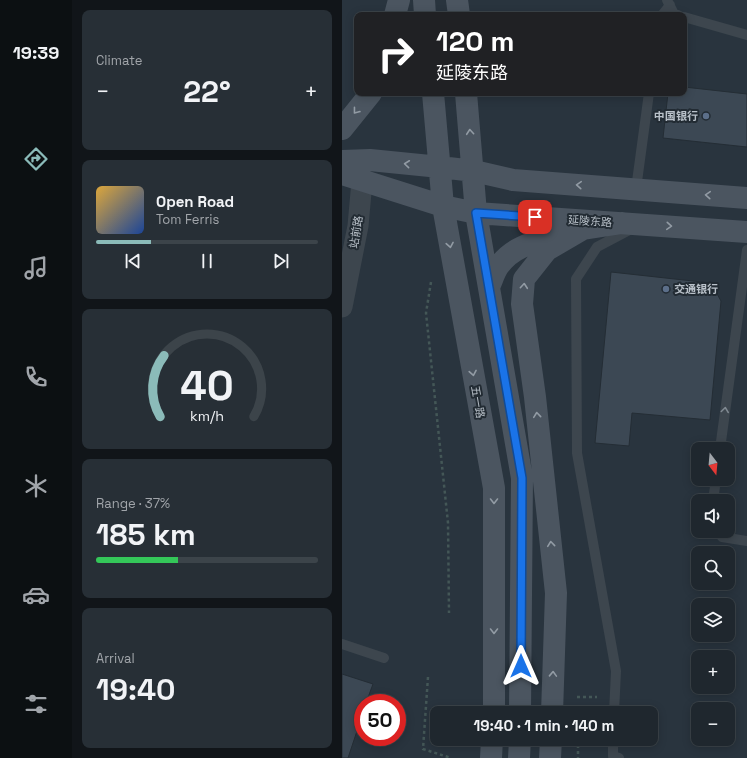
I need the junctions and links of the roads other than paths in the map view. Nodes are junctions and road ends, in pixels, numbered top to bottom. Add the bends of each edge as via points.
1 (399, 0) edge
2 (424, 0) edge
3 (458, 0) edge
4 (668, 2) edge
5 (396, 12) edge
6 (425, 12) edge
7 (459, 12) edge
8 (663, 12) edge
9 (673, 12) edge
10 (687, 18) edge
11 (747, 35) edge
12 (369, 96) edge
13 (433, 96) edge
14 (466, 96) edge
15 (649, 96) edge
16 (342, 129) edge
17 (342, 160) edge
18 (440, 167) junction
19 (474, 171) junction
20 (342, 174) edge
21 (362, 180) junction
22 (636, 189) junction
23 (747, 198) edge
24 (443, 206) junction
25 (476, 213) junction
26 (631, 224) junction
27 (583, 229) junction
28 (747, 232) edge
29 (747, 250) edge
30 (489, 287) junction
31 (342, 307) edge
32 (721, 442) edge
33 (722, 538) edge
34 (747, 541) edge
35 (342, 644) edge
36 (384, 658) dead end
37 (494, 706) edge
38 (520, 706) edge
39 (552, 706) edge
40 (614, 706) edge
41 (492, 746) edge
42 (520, 746) edge
43 (551, 746) edge
44 (613, 746) edge
45 (491, 758) edge
46 (519, 758) edge
47 (550, 758) edge
48 (619, 758) edge

1 - 5 main road
2 - 6 main road
3 - 7 main road
4 - 8 lane
4 - 9 lane
10 - 11 lane
12 -> 16 main road
13 - 18 main road, 五一路
19 -> 14 main road
15 - 22 lane
18 -> 17 main road
18 - 19 main road
18 - 24 main road, 五一路
22 -> 19 main road via 513,180
19 - 25 main road
20 - 21 main road, 延陵东路
21 - 24 main road, 延陵东路
21 - 31 street, 站前路 via 358,226
23 -> 22 main road
24 - 25 main road, 延陵东路
24 -> 37 main road, 五一路 via 494,488
25 - 26 main road, 延陵东路
25 - 30 main road
26 - 27 main road
26 -> 28 main road, 延陵东路
26 - 40 lane via 597,247 576,279 577,453 616,671
27 - 30 main road via 514,250 498,267
39 -> 27 main road via 556,593 535,397 522,304 524,279 547,250
32 -> 29 lane
30 - 38 main road via 522,478
33 - 34 lane
35 - 36 lane
41 - 45 main road
42 - 46 main road
43 - 47 main road
44 - 48 lane via 613,756

